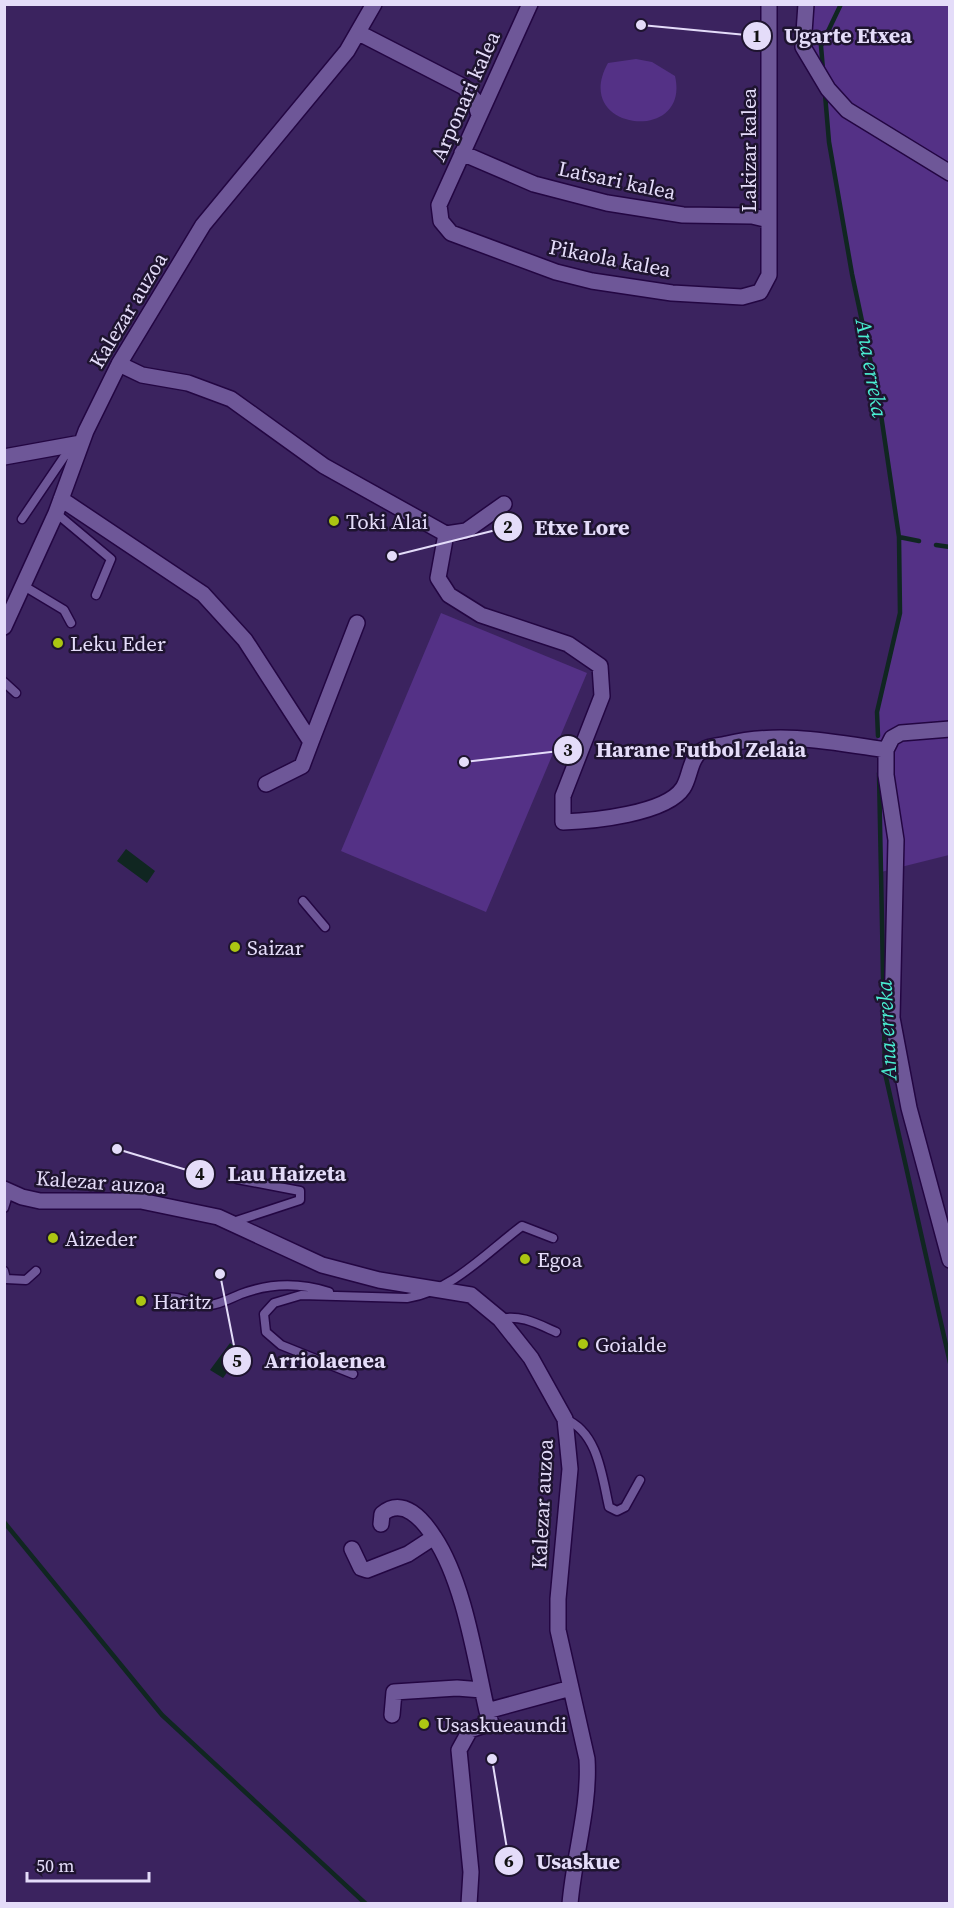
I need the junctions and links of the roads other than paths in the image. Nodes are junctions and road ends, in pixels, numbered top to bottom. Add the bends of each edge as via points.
1 (374, 4) edge
2 (530, 4) edge
3 (769, 4) edge
4 (806, 4) edge
5 (359, 33) junction
6 (494, 80) junction
7 (464, 87) junction
8 (479, 115) junction
9 (462, 153) junction
10 (950, 173) edge
11 (440, 205) joint
12 (769, 220) junction
13 (760, 292) joint
14 (119, 364) junction
15 (81, 443) junction
16 (4, 457) edge
17 (504, 504) dead end
18 (58, 506) junction
19 (22, 519) dead end
20 (446, 534) junction
21 (24, 586) junction
22 (96, 595) dead end
23 (71, 623) dead end
24 (357, 623) dead end
25 (4, 627) edge
26 (4, 682) edge
27 (16, 693) dead end
28 (950, 729) edge
29 (311, 742) junction
30 (886, 750) junction
31 (266, 784) dead end
32 (303, 901) dead end
33 (325, 927) dead end
34 (237, 1179) dead end
35 (7, 1190) edge
36 (4, 1208) edge
37 (233, 1222) junction
38 (553, 1238) dead end
39 (950, 1260) edge
40 (4, 1271) edge
41 (36, 1271) dead end
42 (438, 1288) junction
43 (338, 1295) junction
44 (165, 1298) dead end
45 (500, 1319) junction
46 (556, 1332) dead end
47 (353, 1374) dead end
48 (565, 1419) junction
49 (640, 1480) dead end
50 (381, 1524) dead end
51 (434, 1537) junction
52 (352, 1549) dead end
53 (571, 1688) junction
54 (482, 1690) junction
55 (487, 1711) junction
56 (392, 1715) dead end
57 (469, 1904) edge
58 (570, 1904) edge

1 - 5 street, Kalezar auzoa
2 - 6 street, Arponari kalea
3 - 12 street, Lakizar kalea
4 - 10 street via 803,47 828,88 847,110
5 - 7 street
5 - 14 street, Kalezar auzoa via 291,122 213,211
6 - 7 street via 476,88
6 - 8 street, Arponari kalea
7 - 8 street via 474,99
8 - 9 street, Arponari kalea
9 - 11 street, Arponari kalea
9 - 12 street, Latsari kalea via 534,184 607,203 683,215 752,216
11 - 13 street, Pikaola kalea via 441,221 451,233 556,272 672,293 742,297
12 - 13 street, Lakizar kalea via 769,275
14 - 15 street, Kalezar auzoa
14 - 20 street via 142,375 188,382 231,399 324,466
15 - 16 street
15 - 18 street, Kalezar auzoa
15 - 19 lane via 64,457
17 - 20 street via 466,531
18 - 21 street, Kalezar auzoa
18 - 22 lane via 111,559
18 - 29 street via 203,594 245,640
20 - 30 street via 438,578 449,596 481,615 568,644 600,666 602,696 563,796 563,822 592,821 655,808 683,789 692,763 703,750 748,739 795,737
21 - 23 lane via 64,610
21 - 25 street, Kalezar auzoa
24 - 29 street
26 - 27 lane
28 - 30 street via 901,733 892,738
29 - 31 street via 302,766
30 - 39 street via 896,840 892,1018 909,1108
32 - 33 lane
34 - 37 lane via 300,1191 300,1200
35 - 36 lane
35 - 37 street, Kalezar auzoa via 40,1201 64,1203 141,1201
37 - 42 street, Kalezar auzoa via 322,1265 379,1280
38 - 42 lane via 522,1226
40 - 41 lane via 6,1279 26,1280
42 - 43 lane via 423,1296 407,1298
42 - 45 street, Kalezar auzoa via 471,1295
43 - 44 lane via 292,1285 242,1293 214,1305
43 - 47 lane via 302,1295 274,1303 264,1314 266,1332 281,1344
45 - 46 lane via 527,1319
45 - 48 street, Kalezar auzoa via 531,1358
48 - 49 lane via 584,1432 599,1461 609,1507 617,1512 625,1507
48 - 53 street, Kalezar auzoa via 570,1469 558,1630
50 - 51 street via 382,1514 388,1509 407,1508
51 - 52 street via 408,1554 367,1570
51 - 54 street via 444,1552 456,1588
53 - 55 street
53 - 58 street, Kalezar auzoa via 588,1777
54 - 55 street
54 - 56 street via 394,1692
55 - 57 street via 492,1723 470,1730 459,1750 471,1872

